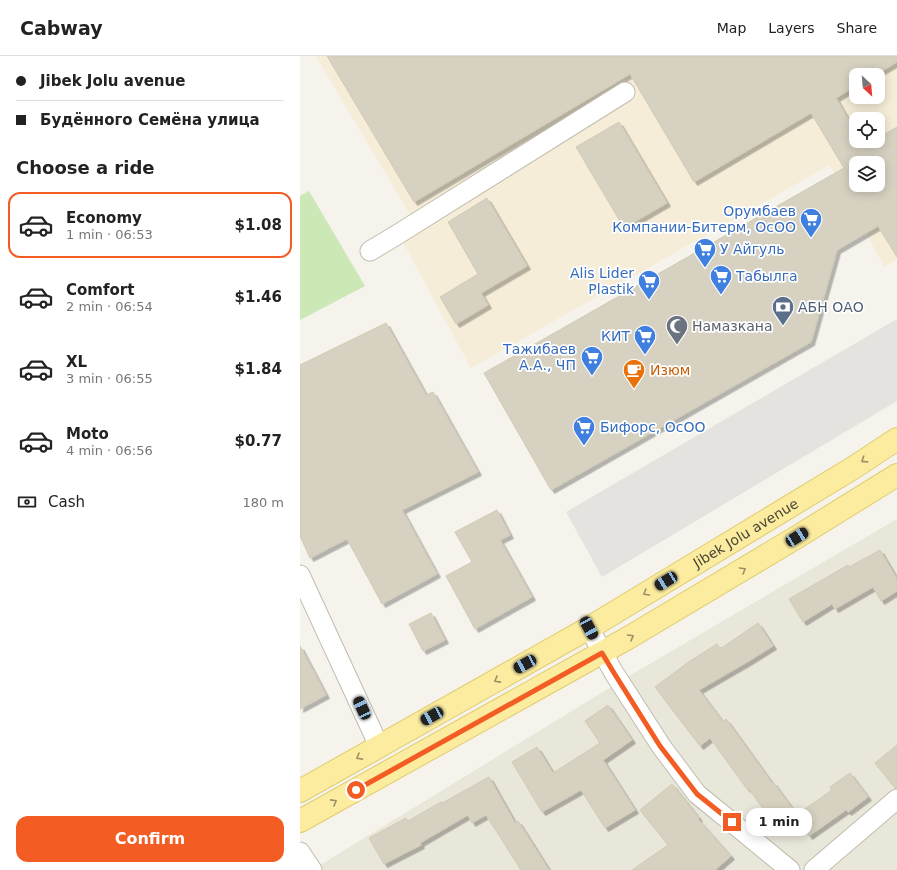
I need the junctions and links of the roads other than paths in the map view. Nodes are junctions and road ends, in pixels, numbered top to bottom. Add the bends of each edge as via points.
1 (625, 92) dead end
2 (370, 250) dead end
3 (897, 439) edge
4 (897, 475) edge
5 (300, 575) edge
6 (589, 628) junction
7 (602, 653) junction
8 (379, 746) junction
9 (300, 791) edge
10 (897, 799) edge
11 (300, 821) edge
12 (300, 852) edge
13 (312, 870) edge
14 (790, 870) edge
15 (814, 870) edge

1 - 2 street
3 -> 6 main road, Jibek Jolu avenue
7 -> 4 main road
5 - 8 street
6 - 7 street
6 -> 8 main road, Jibek Jolu avenue
11 -> 7 main road
7 - 14 street via 660,746 697,794
8 -> 9 main road, Jibek Jolu avenue
10 - 15 street
12 - 13 street

